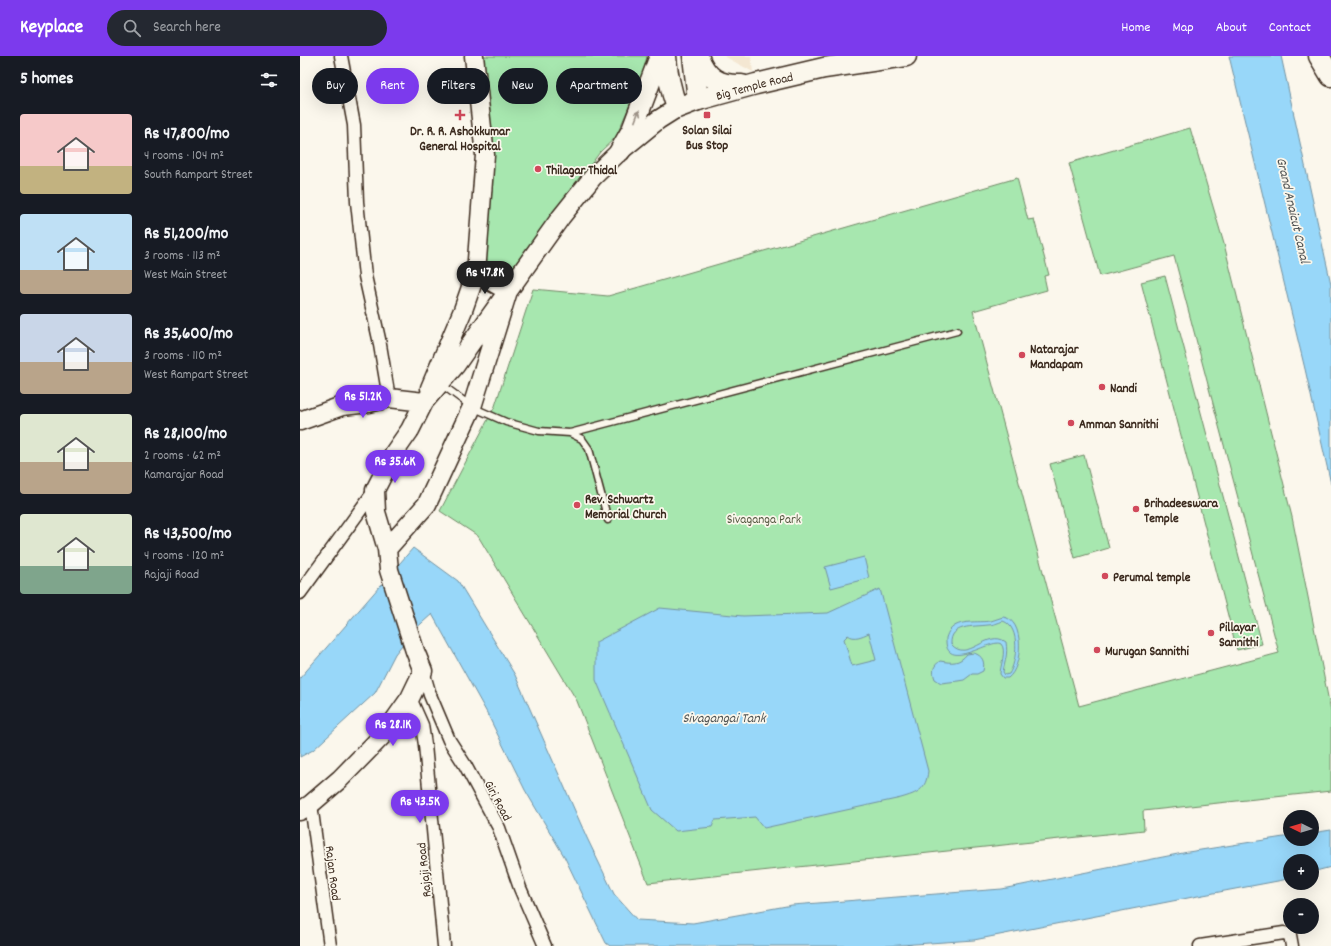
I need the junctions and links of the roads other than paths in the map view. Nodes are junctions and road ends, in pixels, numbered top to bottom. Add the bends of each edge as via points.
1 (341, 56) edge
2 (474, 56) edge
3 (660, 56) edge
4 (666, 56) edge
5 (693, 56) edge
6 (698, 56) edge
7 (906, 56) edge
8 (1319, 56) edge
9 (1331, 76) edge
10 (756, 84) junction
11 (698, 100) junction
12 (677, 108) junction
13 (620, 151) junction
14 (476, 273) junction
15 (508, 291) junction
16 (956, 331) dead end
17 (440, 384) junction
18 (389, 398) junction
19 (424, 402) junction
20 (472, 407) junction
21 (300, 421) edge
22 (570, 433) junction
23 (375, 490) junction
24 (608, 520) dead end
25 (387, 549) junction
26 (300, 593) edge
27 (423, 671) junction
28 (410, 698) junction
29 (306, 808) edge
30 (1254, 942) edge
31 (330, 946) edge
32 (444, 946) edge
33 (544, 946) edge
34 (1200, 946) edge
35 (1292, 946) edge

1 - 18 street via 354,126 357,202 365,276
2 - 14 main road via 485,155
13 -> 3 main road via 632,130
4 - 12 main road via 670,86
5 - 11 main road
6 - 10 main road via 709,75 717,82 728,85
7 - 10 main road, Big Temple Road via 824,68
8 - 9 main road
10 - 11 main road, Big Temple Road
11 - 12 main road, Big Temple Road
12 - 13 main road
13 - 15 main road via 593,177 561,217
14 - 15 main road
14 - 19 main road
15 - 17 main road via 456,366
15 - 20 main road
16 - 22 lane
17 - 19 main road
17 - 20 lane
18 - 19 main road
18 - 21 main road via 342,406
19 - 23 main road
20 - 22 lane via 506,422 539,431
20 - 25 main road via 427,504
22 - 24 lane via 582,439 590,448
23 - 25 main road via 376,512
23 - 26 street
25 - 27 main road via 389,570
27 - 28 main road
27 - 33 street, Giri Road via 430,695 450,740 499,828
28 - 29 main road via 386,732 340,780
28 - 32 street, Rajaji Road via 422,725 425,745
29 - 31 street, Rajan Road
30 - 34 street
30 - 35 street via 1284,933 1290,934

